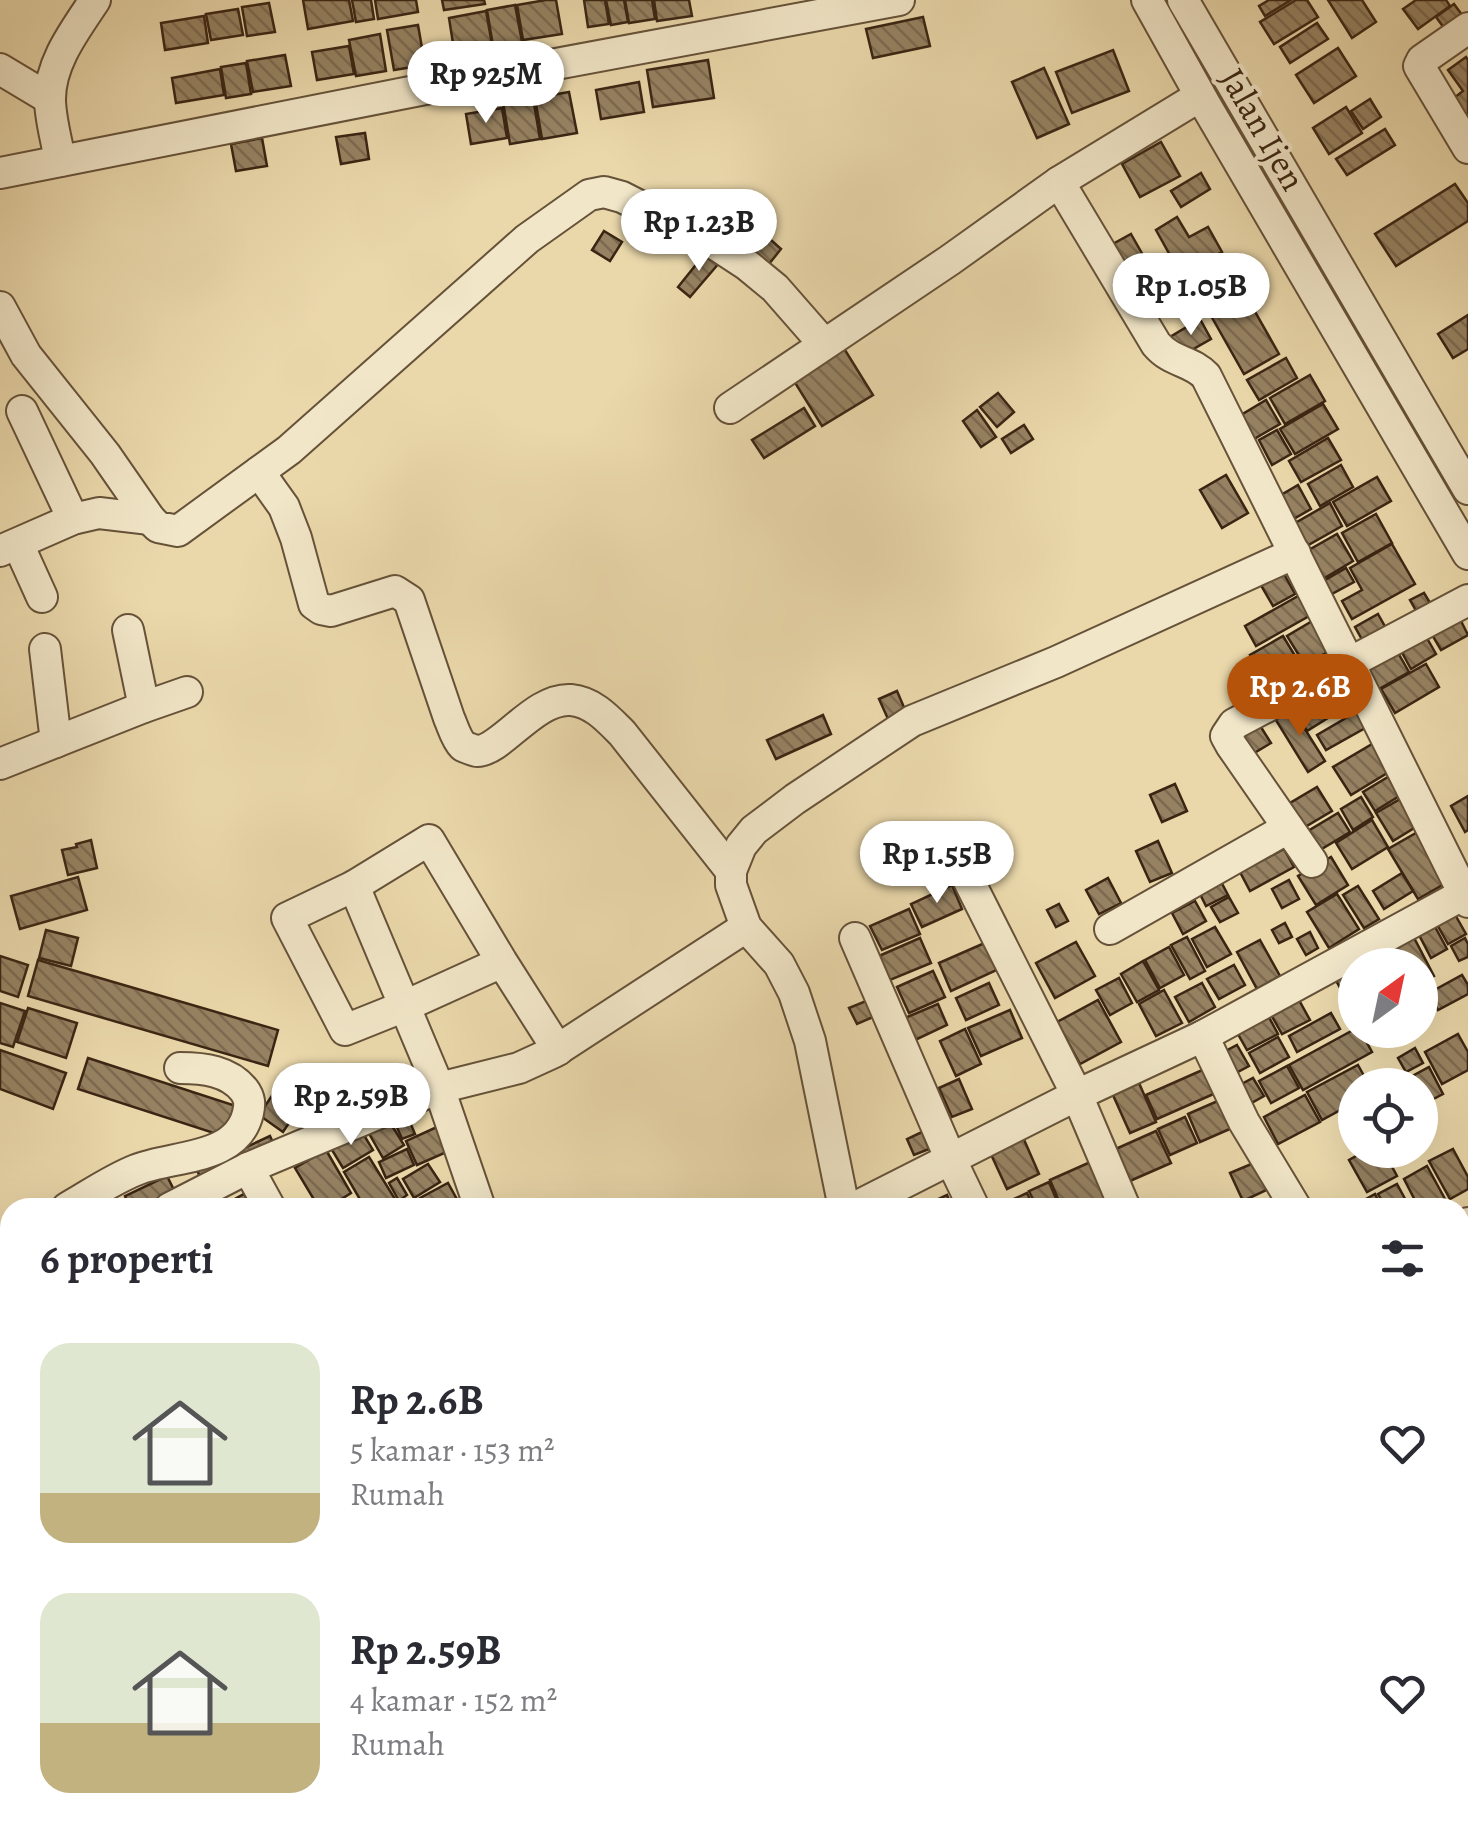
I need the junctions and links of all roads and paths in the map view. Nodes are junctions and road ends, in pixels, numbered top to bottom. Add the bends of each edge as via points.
1 (95, 0) edge
2 (899, 0) edge
3 (1146, 0) edge
4 (1183, 0) edge
5 (825, 7) edge
6 (1468, 28) edge
7 (0, 69) edge
8 (1200, 96) junction
9 (50, 99) junction
10 (1244, 106) junction
11 (1216, 123) junction
12 (1468, 148) edge
13 (60, 161) junction
14 (0, 173) edge
15 (1059, 182) junction
16 (0, 307) edge
17 (824, 344) junction
18 (730, 408) dead end
19 (22, 411) dead end
20 (259, 472) junction
21 (1468, 489) edge
22 (150, 518) junction
23 (73, 519) junction
24 (9, 548) edge
25 (1295, 553) junction
26 (1468, 554) edge
27 (42, 597) dead end
28 (1468, 600) edge
29 (128, 630) dead end
30 (44, 648) dead end
31 (1350, 665) junction
32 (187, 692) dead end
33 (144, 706) junction
34 (56, 742) junction
35 (0, 764) edge
36 (1288, 828) junction
37 (1312, 862) dead end
38 (731, 871) junction
39 (968, 879) dead end
40 (354, 886) junction
41 (1466, 898) edge
42 (746, 927) junction
43 (1110, 929) dead end
44 (854, 938) dead end
45 (502, 962) junction
46 (405, 1006) junction
47 (1203, 1036) junction
48 (558, 1050) junction
49 (180, 1068) dead end
50 (439, 1088) junction
51 (1077, 1095) junction
52 (951, 1160) junction
53 (248, 1168) junction
54 (84, 1198) edge
55 (190, 1198) edge
56 (264, 1198) edge
57 (477, 1198) edge
58 (842, 1198) edge
59 (874, 1198) edge
60 (969, 1198) edge
61 (1121, 1198) edge
62 (1290, 1198) edge

1 - 9 street via 68,41
2 - 5 street
3 - 8 street, Jalan Ijen
4 - 10 street, Jalan Ijen
5 - 13 street
6 - 12 street via 1419,66
7 - 9 street
8 - 11 street, Jalan Ijen
8 - 15 street
9 - 13 street
10 - 11 street
10 - 21 street, Jalan Ijen
11 - 26 street, Jalan Ijen
13 - 14 street
15 - 17 street
15 - 25 street via 1156,344 1206,376
16 - 22 street via 26,355
17 - 18 street
17 - 20 street via 748,265 622,197 589,195 526,239
19 - 23 street
20 - 22 street via 178,531
20 - 38 street via 284,507 314,604 331,611 395,591 409,600 464,747 489,747 554,702 588,704 622,734
22 - 23 street via 99,513
23 - 24 street
24 - 27 street
25 - 31 street
25 - 38 street via 912,721 764,822 740,846
28 - 31 street
29 - 33 street
30 - 34 street
31 - 36 street via 1234,724 1226,736
31 - 41 street
32 - 33 street
33 - 34 street
34 - 35 street
36 - 37 street
36 - 43 street
38 - 42 street
39 - 51 street
40 - 45 street via 429,840
40 - 46 street
40 - 46 street via 287,918 345,1030
41 - 47 street
42 - 48 street
42 - 58 street via 794,993 814,1056
44 - 52 street
45 - 46 street
45 - 48 street
46 - 50 street
47 - 51 street
47 - 62 street
48 - 50 street via 519,1068
49 - 54 street via 208,1069 242,1088 248,1110 240,1132 206,1152 148,1164
50 - 53 street
50 - 57 street
51 - 52 street
51 - 61 street
52 - 59 street
52 - 60 street
53 - 55 street
53 - 56 street

